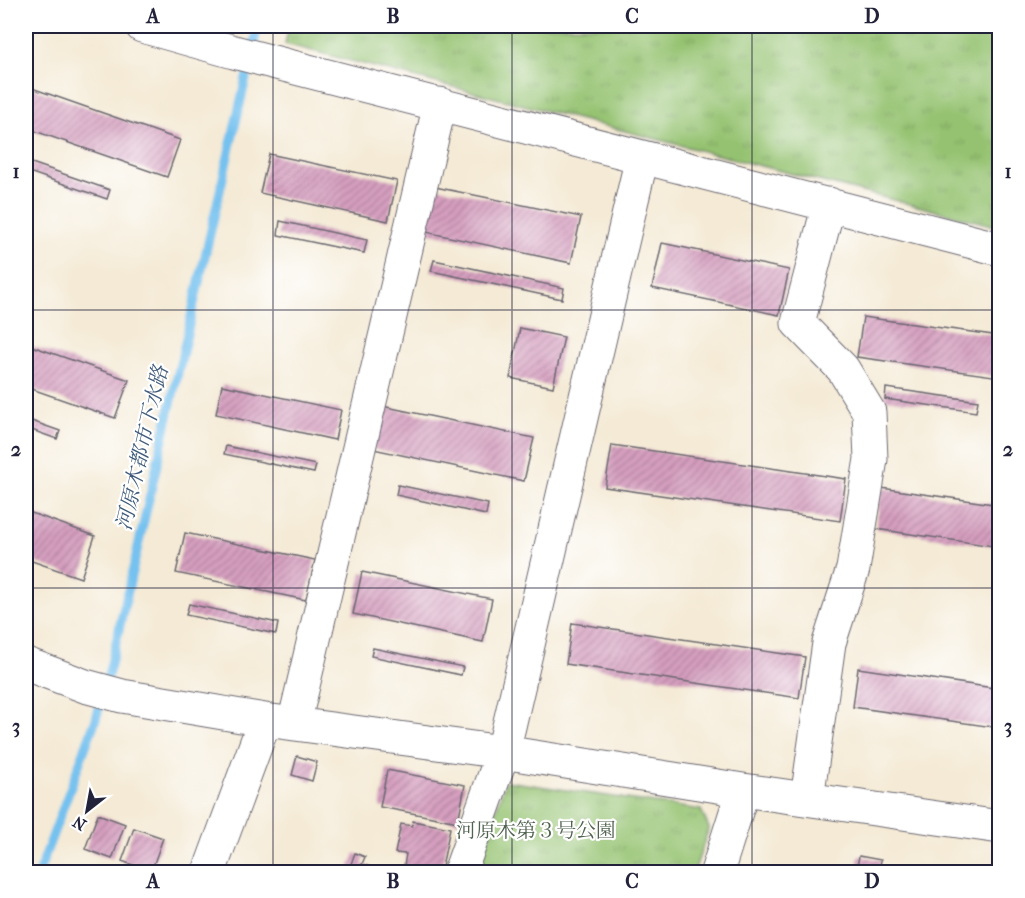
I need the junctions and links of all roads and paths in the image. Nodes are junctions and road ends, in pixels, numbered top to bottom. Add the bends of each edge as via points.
1 (142, 26) edge
2 (440, 104) junction
3 (642, 157) junction
4 (829, 204) junction
5 (999, 249) edge
6 (26, 664) edge
7 (279, 722) junction
8 (503, 752) junction
9 (743, 790) junction
10 (807, 799) junction
11 (999, 827) edge
12 (209, 873) edge
13 (460, 873) edge
14 (717, 873) edge

1 - 2 street
2 - 3 street
2 - 7 street
3 - 4 street
3 - 8 street
4 - 5 street
4 - 10 street via 798,324 843,369 869,412 871,459 853,569 829,643
6 - 7 street via 122,696
7 - 8 street
7 - 12 street
8 - 9 street
8 - 13 street
9 - 10 street
9 - 14 street
10 - 11 street

